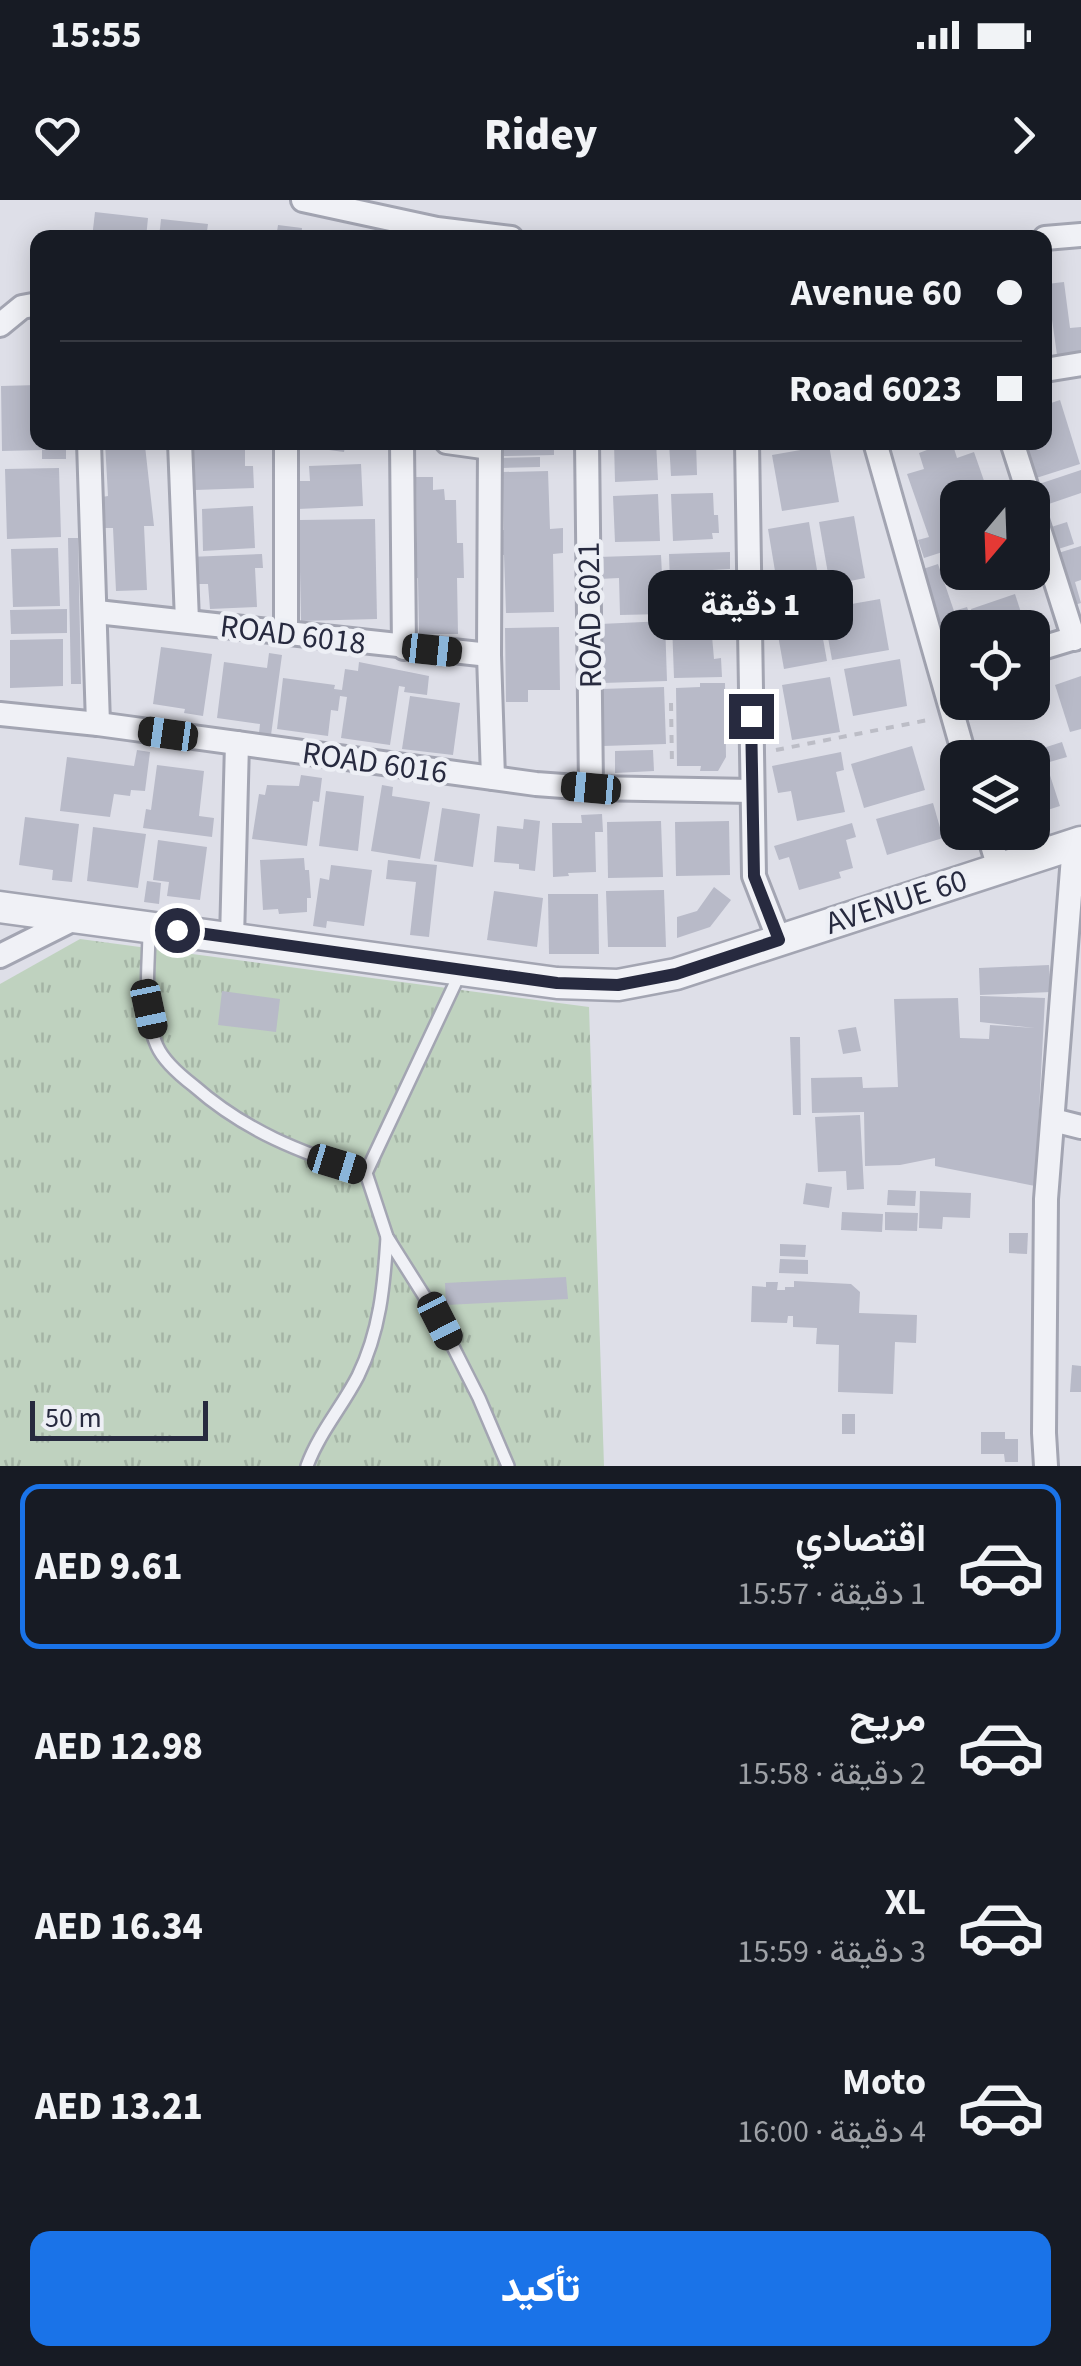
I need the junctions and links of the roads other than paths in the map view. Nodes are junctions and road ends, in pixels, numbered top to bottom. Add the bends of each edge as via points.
1 (302, 200) edge
2 (453, 230) edge
3 (1081, 235) edge
4 (1052, 237) edge
5 (30, 306) edge
6 (0, 325) edge
7 (1081, 364) edge
8 (1052, 369) edge
9 (89, 450) edge
10 (180, 450) edge
11 (286, 450) edge
12 (402, 450) edge
13 (490, 450) edge
14 (587, 450) edge
15 (748, 450) edge
16 (877, 450) edge
17 (1015, 450) edge
18 (1024, 480) edge
19 (1050, 558) edge
20 (97, 612) junction
21 (188, 621) junction
22 (286, 634) junction
23 (1078, 638) edge
24 (940, 646) edge
25 (1050, 647) edge
26 (404, 648) junction
27 (489, 656) junction
28 (0, 714) edge
29 (98, 724) junction
30 (237, 743) junction
31 (494, 778) junction
32 (591, 788) junction
33 (752, 791) junction
34 (1078, 843) edge
35 (994, 850) edge
36 (999, 868) junction
37 (0, 906) edge
38 (76, 918) junction
39 (149, 926) junction
40 (232, 939) junction
41 (779, 940) junction
42 (0, 956) edge
43 (461, 970) junction
44 (1053, 1120) junction
45 (1081, 1128) edge
46 (366, 1173) junction
47 (388, 1237) junction
48 (307, 1466) edge
49 (508, 1466) edge
50 (1046, 1466) edge

1 - 2 street
3 - 4 street
5 - 6 street
7 - 8 street
9 - 20 street
10 - 21 street
11 - 22 street
12 - 26 street
13 - 27 street
14 - 32 street, ROAD 6021
15 - 33 street
16 - 24 street
17 - 18 street
19 - 23 street
20 - 21 street, ROAD 6018
20 - 29 street
21 - 22 street, ROAD 6018
22 - 26 street, ROAD 6018
23 - 25 street
26 - 27 street, ROAD 6018
27 - 31 street
28 - 29 street, ROAD 6016
29 - 30 street, ROAD 6016
30 - 31 street, ROAD 6016
30 - 40 street
31 - 32 street, ROAD 6016
32 - 33 street, ROAD 6016
33 - 41 street via 754,876
34 - 36 street, AVENUE 60
34 - 44 street
35 - 36 street
36 - 41 street, AVENUE 60
37 - 38 street, AVENUE 60
38 - 39 street, AVENUE 60
38 - 42 street
39 - 40 street, AVENUE 60
39 - 46 lane via 149,1009 157,1047 178,1073 269,1139
40 - 43 street, AVENUE 60
41 - 43 street, AVENUE 60 via 676,974 618,985
43 - 46 lane
44 - 45 street
44 - 50 street via 1045,1237
46 - 47 lane
47 - 48 lane via 374,1339
47 - 49 lane via 440,1321

